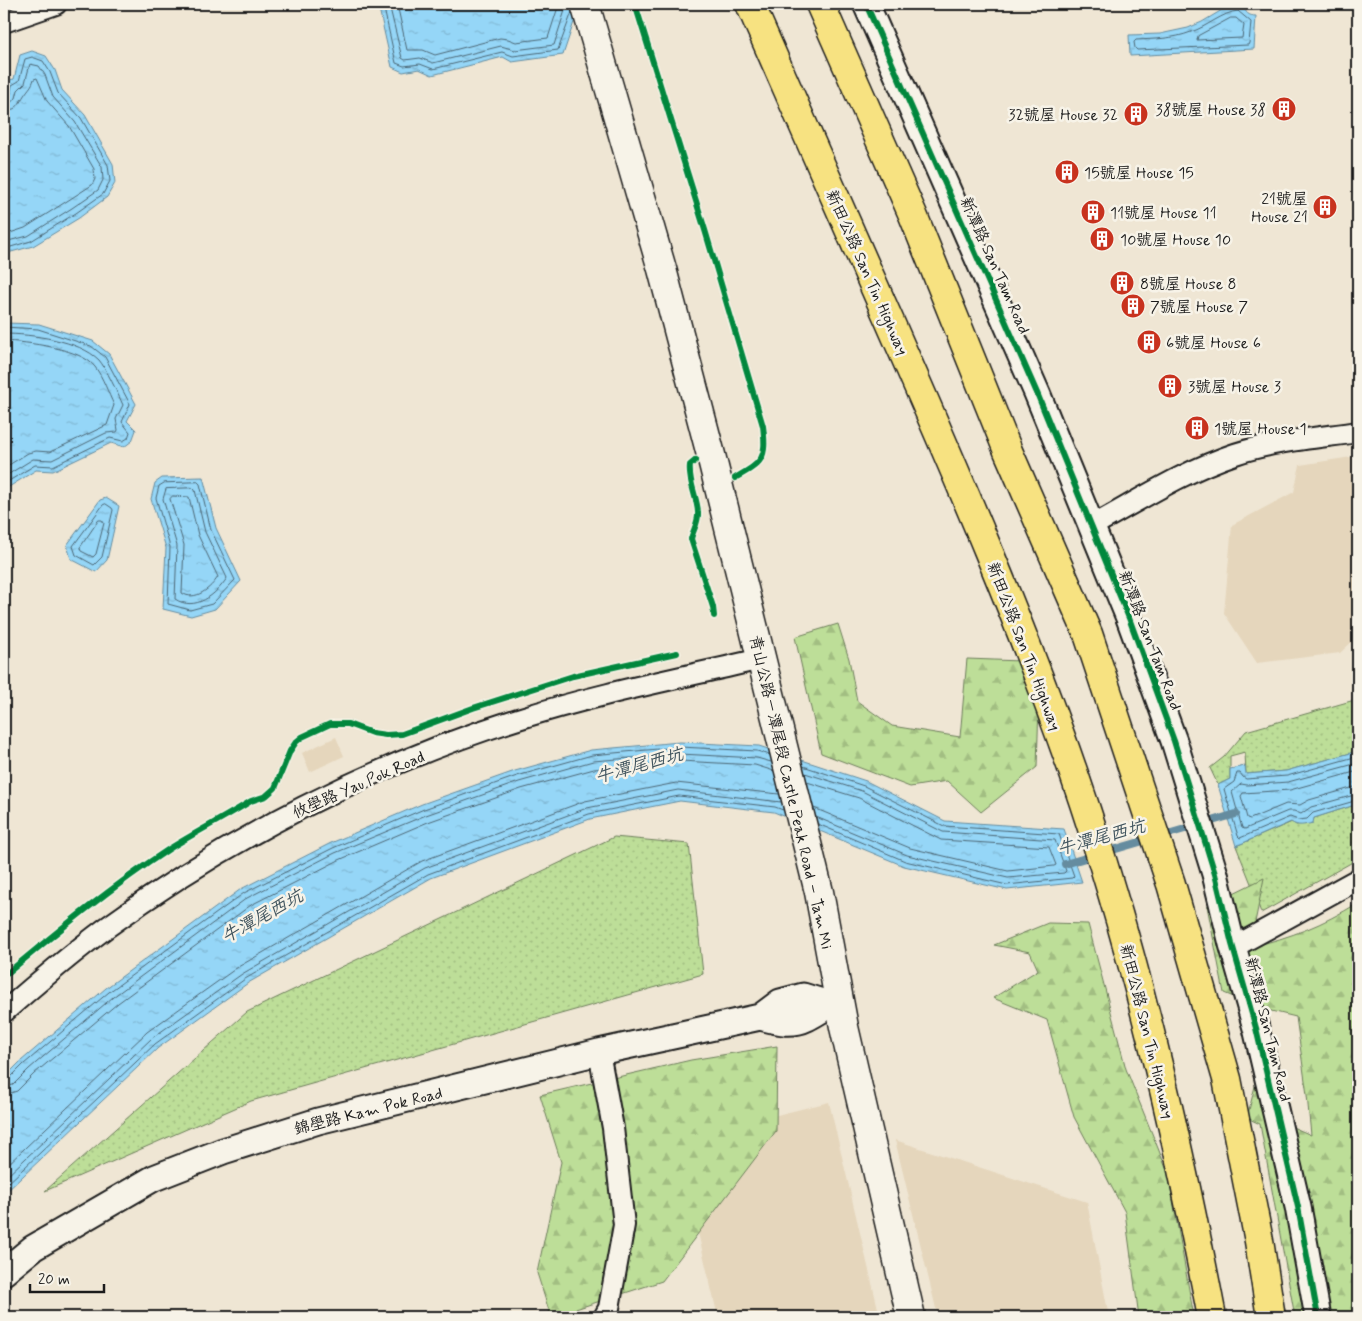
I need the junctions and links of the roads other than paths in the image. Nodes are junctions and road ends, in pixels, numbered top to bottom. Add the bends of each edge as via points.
1 (56, 4) edge
2 (585, 4) edge
3 (750, 4) edge
4 (820, 4) edge
5 (866, 4) edge
6 (4, 22) edge
7 (1358, 432) edge
8 (1092, 526) junction
9 (761, 659) junction
10 (1358, 879) edge
11 (1234, 947) junction
12 (834, 1003) junction
13 (4, 1012) edge
14 (599, 1052) junction
15 (4, 1272) edge
16 (604, 1317) edge
17 (911, 1317) edge
18 (1212, 1317) edge
19 (1271, 1317) edge
20 (1318, 1317) edge

1 - 6 street
2 - 9 main road, 青山公路－潭尾段 Castle Peak Road – Tam Mi via 662,269
3 - 18 highway, 新田公路 San Tin Highway via 958,476 1018,623 1073,772 1117,912 1159,1069 1190,1198
4 - 19 highway via 913,215 1008,450 1088,634 1171,884 1227,1079
5 - 8 street, 新潭路 San Tam Road
7 - 8 street via 1235,454 1184,476
8 - 11 street, 新潭路 San Tam Road via 1174,741
9 - 12 main road, 青山公路－潭尾段 Castle Peak Road – Tam Mi via 819,892
9 - 13 street, 攸壆路 Yau Pok Road via 580,701 516,720 445,745 345,787 231,846 154,895 68,957
10 - 11 street
11 - 20 street, 新潭路 San Tam Road via 1298,1208
12 - 14 street, 錦壆路 Kam Pok Road via 803,996 780,1002 760,1017
12 - 17 main road, 青山公路－潭尾段 Castle Peak Road – Tam Mi
14 - 15 street, 錦壆路 Kam Pok Road via 318,1121 223,1151 154,1178 33,1248
14 - 16 street via 613,1128 624,1225 609,1308

